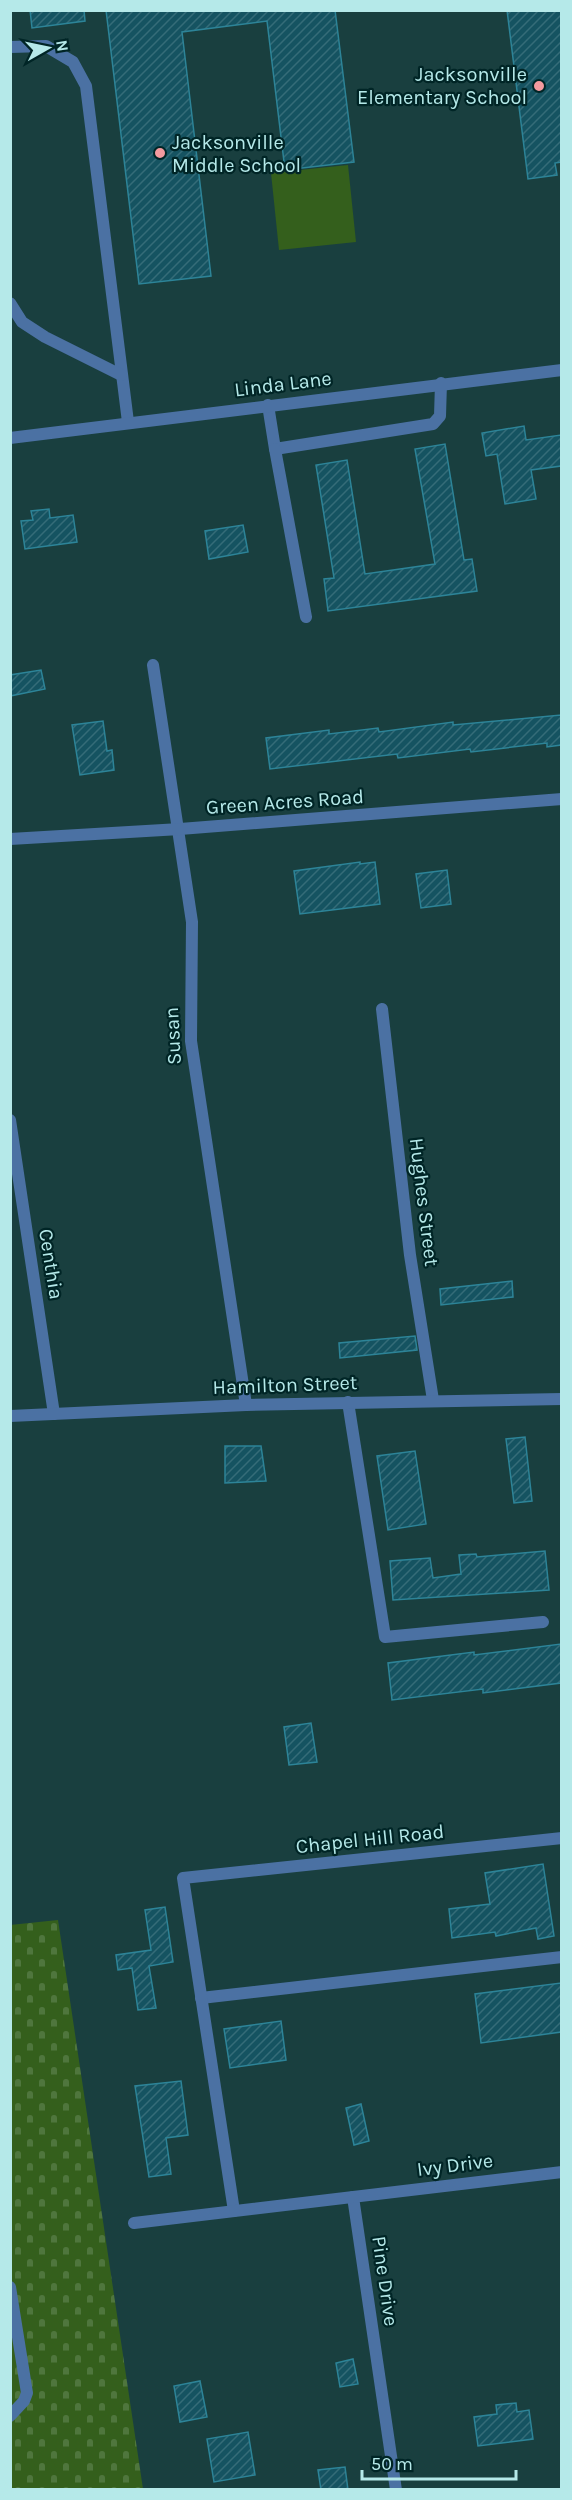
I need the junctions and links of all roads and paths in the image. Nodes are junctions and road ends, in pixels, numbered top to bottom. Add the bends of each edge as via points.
1 (10, 47) edge
2 (10, 303) edge
3 (561, 370) edge
4 (121, 375) junction
5 (441, 383) junction
6 (268, 405) junction
7 (128, 422) junction
8 (10, 438) edge
9 (275, 449) junction
10 (306, 617) dead end
11 (153, 665) dead end
12 (561, 799) edge
13 (180, 829) junction
14 (10, 839) edge
15 (382, 1009) dead end
16 (10, 1120) edge
17 (561, 1399) edge
18 (433, 1400) junction
19 (348, 1402) junction
20 (246, 1405) junction
21 (54, 1414) junction
22 (10, 1416) edge
23 (543, 1622) dead end
24 (561, 1838) edge
25 (561, 1957) edge
26 (201, 1998) junction
27 (561, 2172) edge
28 (353, 2197) junction
29 (234, 2211) junction
30 (134, 2223) dead end
31 (10, 2287) edge
32 (10, 2416) edge
33 (396, 2490) edge

1 - 4 street via 46,46 73,62 86,87
2 - 4 street via 22,322 45,337
3 - 5 street, Linda Lane
4 - 7 street
5 - 6 street, Linda Lane
5 - 9 street via 440,416 434,424
6 - 7 street, Linda Lane
6 - 9 street
7 - 8 street, Linda Lane
9 - 10 street
11 - 13 street, Susan
12 - 13 street, Green Acres Road
13 - 14 street, Green Acres Road
13 - 20 street, Susan via 192,922 190,1041
15 - 18 street, Hughes Street via 410,1255
16 - 21 street, Centhia
17 - 18 street, Hamilton Street
18 - 19 street, Hamilton Street
19 - 20 street, Hamilton Street
19 - 23 street via 385,1637
20 - 21 street, Hamilton Street
21 - 22 street, Hamilton Street
24 - 26 street, Chapel Hill Road via 183,1878
25 - 26 street
26 - 29 street
27 - 28 street, Ivy Drive
28 - 29 street
28 - 33 street, Pine Drive
29 - 30 street
31 - 32 street via 27,2392

